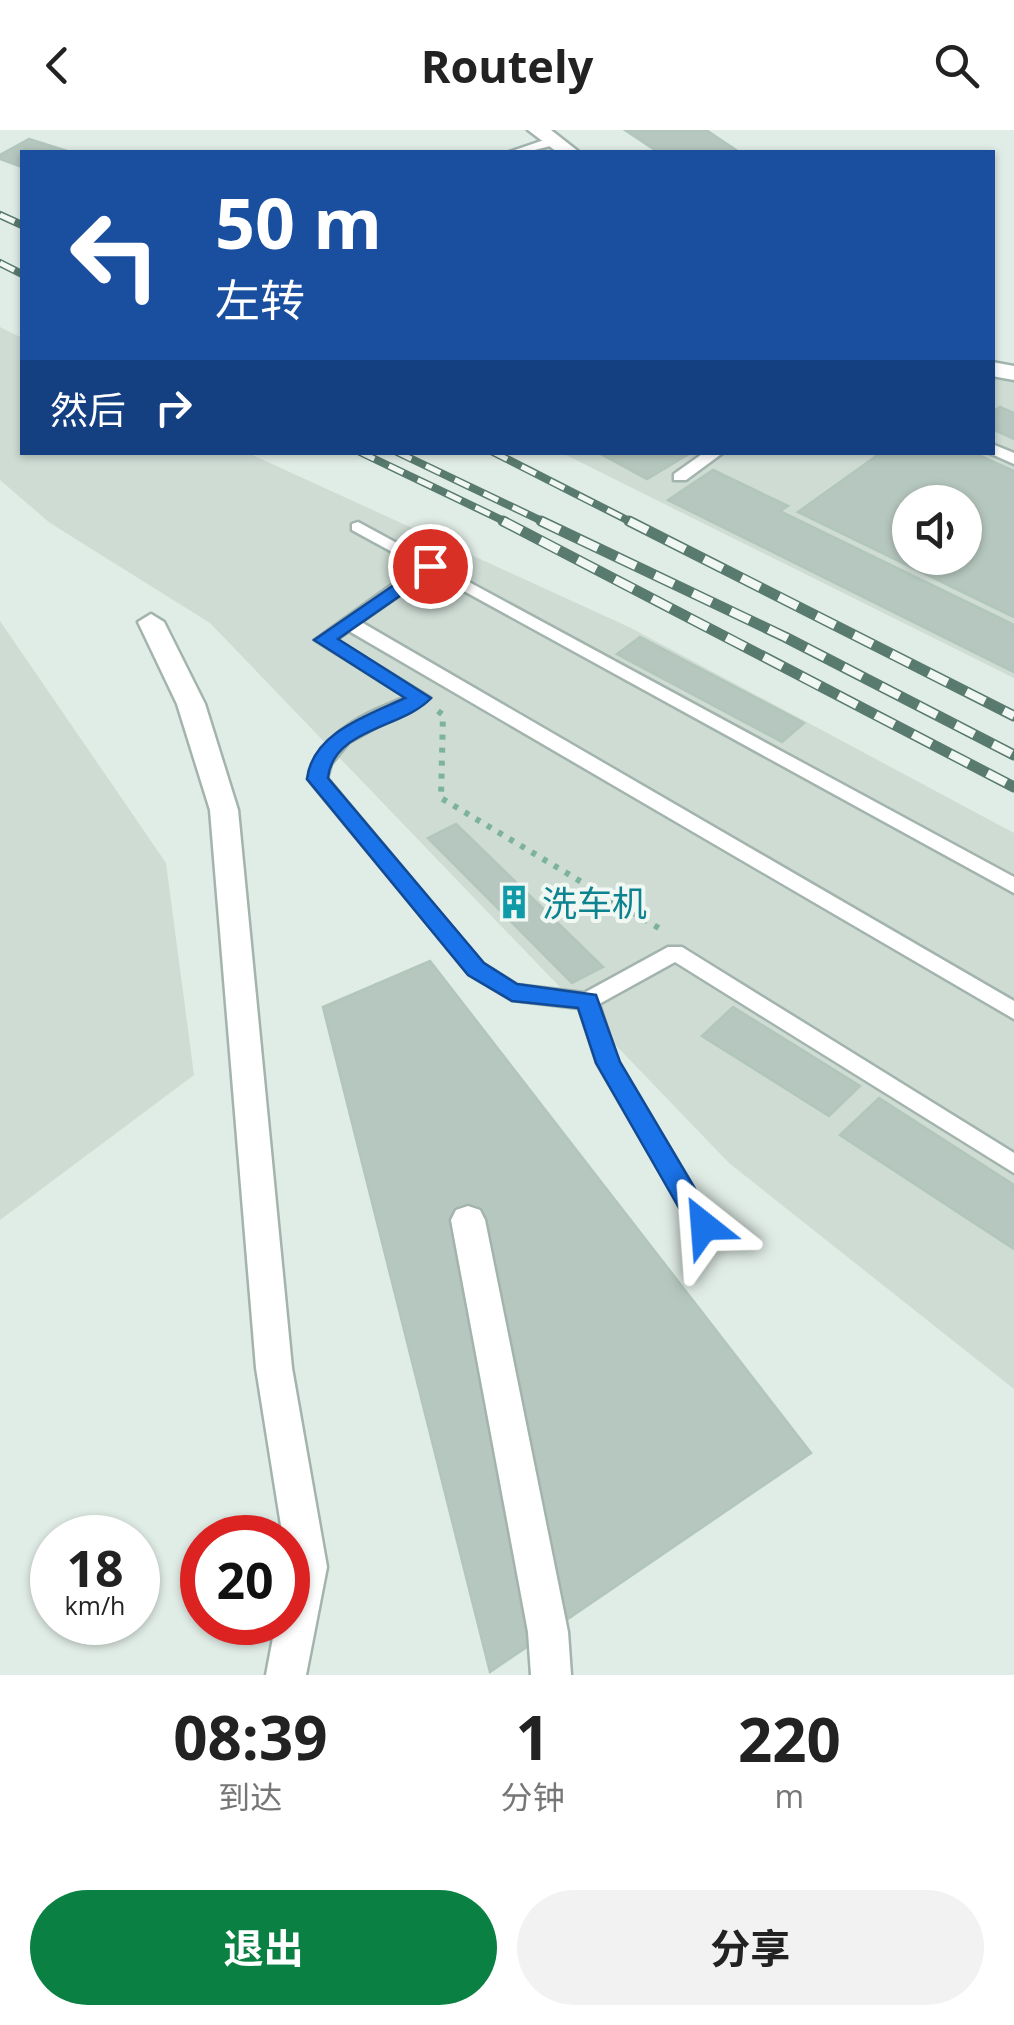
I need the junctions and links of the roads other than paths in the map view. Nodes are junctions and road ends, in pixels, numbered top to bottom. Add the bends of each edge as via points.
1 (553, 141) edge
2 (522, 150) edge
3 (712, 455) edge
4 (680, 478) dead end
5 (358, 527) dead end
6 (430, 566) junction
7 (152, 622) dead end
8 (349, 623) junction
9 (1014, 886) edge
10 (588, 1001) junction
11 (1014, 1011) edge
12 (1014, 1164) edge
13 (468, 1220) dead end
14 (704, 1226) dead end
15 (286, 1675) edge
16 (551, 1675) edge

1 - 2 lane
3 - 4 lane
5 - 6 lane
6 - 8 lane
6 - 9 lane
7 - 15 street via 191,704 224,810 274,1368 307,1567
8 - 10 lane via 324,640 421,698 338,742 319,762 317,779 476,969 512,992
8 - 11 lane
10 - 12 lane via 675,952
10 - 14 lane via 608,1063
13 - 16 street

